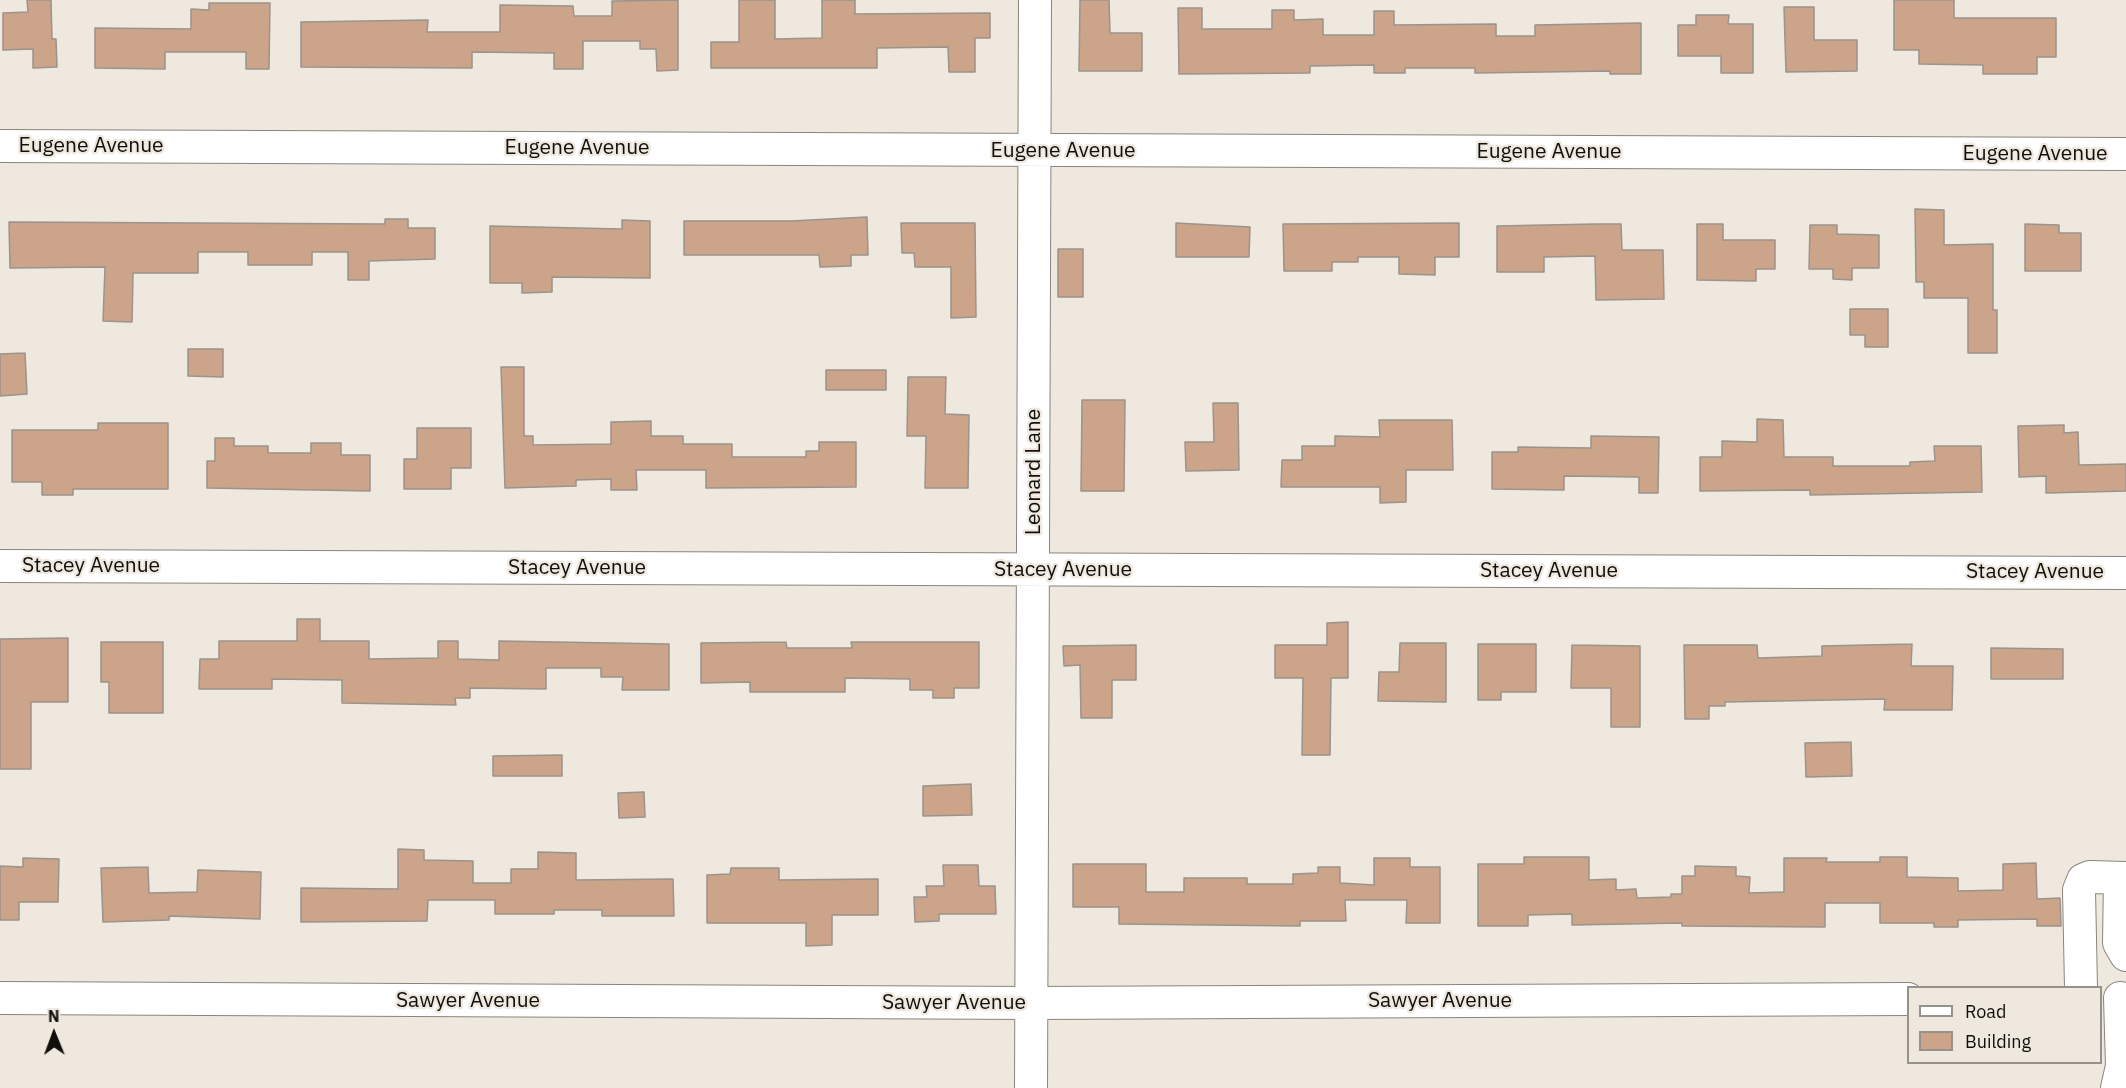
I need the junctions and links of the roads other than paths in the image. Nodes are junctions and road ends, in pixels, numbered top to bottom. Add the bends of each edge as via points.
1 (1035, 0) edge
2 (0, 146) edge
3 (1034, 150) junction
4 (2126, 154) edge
5 (0, 566) edge
6 (1034, 570) junction
7 (2126, 573) edge
8 (2123, 878) edge
9 (2126, 955) edge
10 (2081, 986) edge
11 (0, 998) edge
12 (2115, 998) edge
13 (1907, 999) edge
14 (1033, 1003) junction
15 (2122, 1074) edge
16 (1031, 1088) edge

1 - 3 street, Leonard Lane
2 - 3 street, Eugene Avenue
3 - 4 street, Eugene Avenue
3 - 6 street, Leonard Lane
5 - 6 street, Stacey Avenue
6 - 7 street, Stacey Avenue
6 - 14 street, Leonard Lane
8 - 9 street via 2119,943
8 - 10 street via 2090,877 2083,880 2079,890
11 - 14 street, Sawyer Avenue
12 - 15 street
13 - 14 street, Sawyer Avenue
14 - 16 street, Leonard Lane

